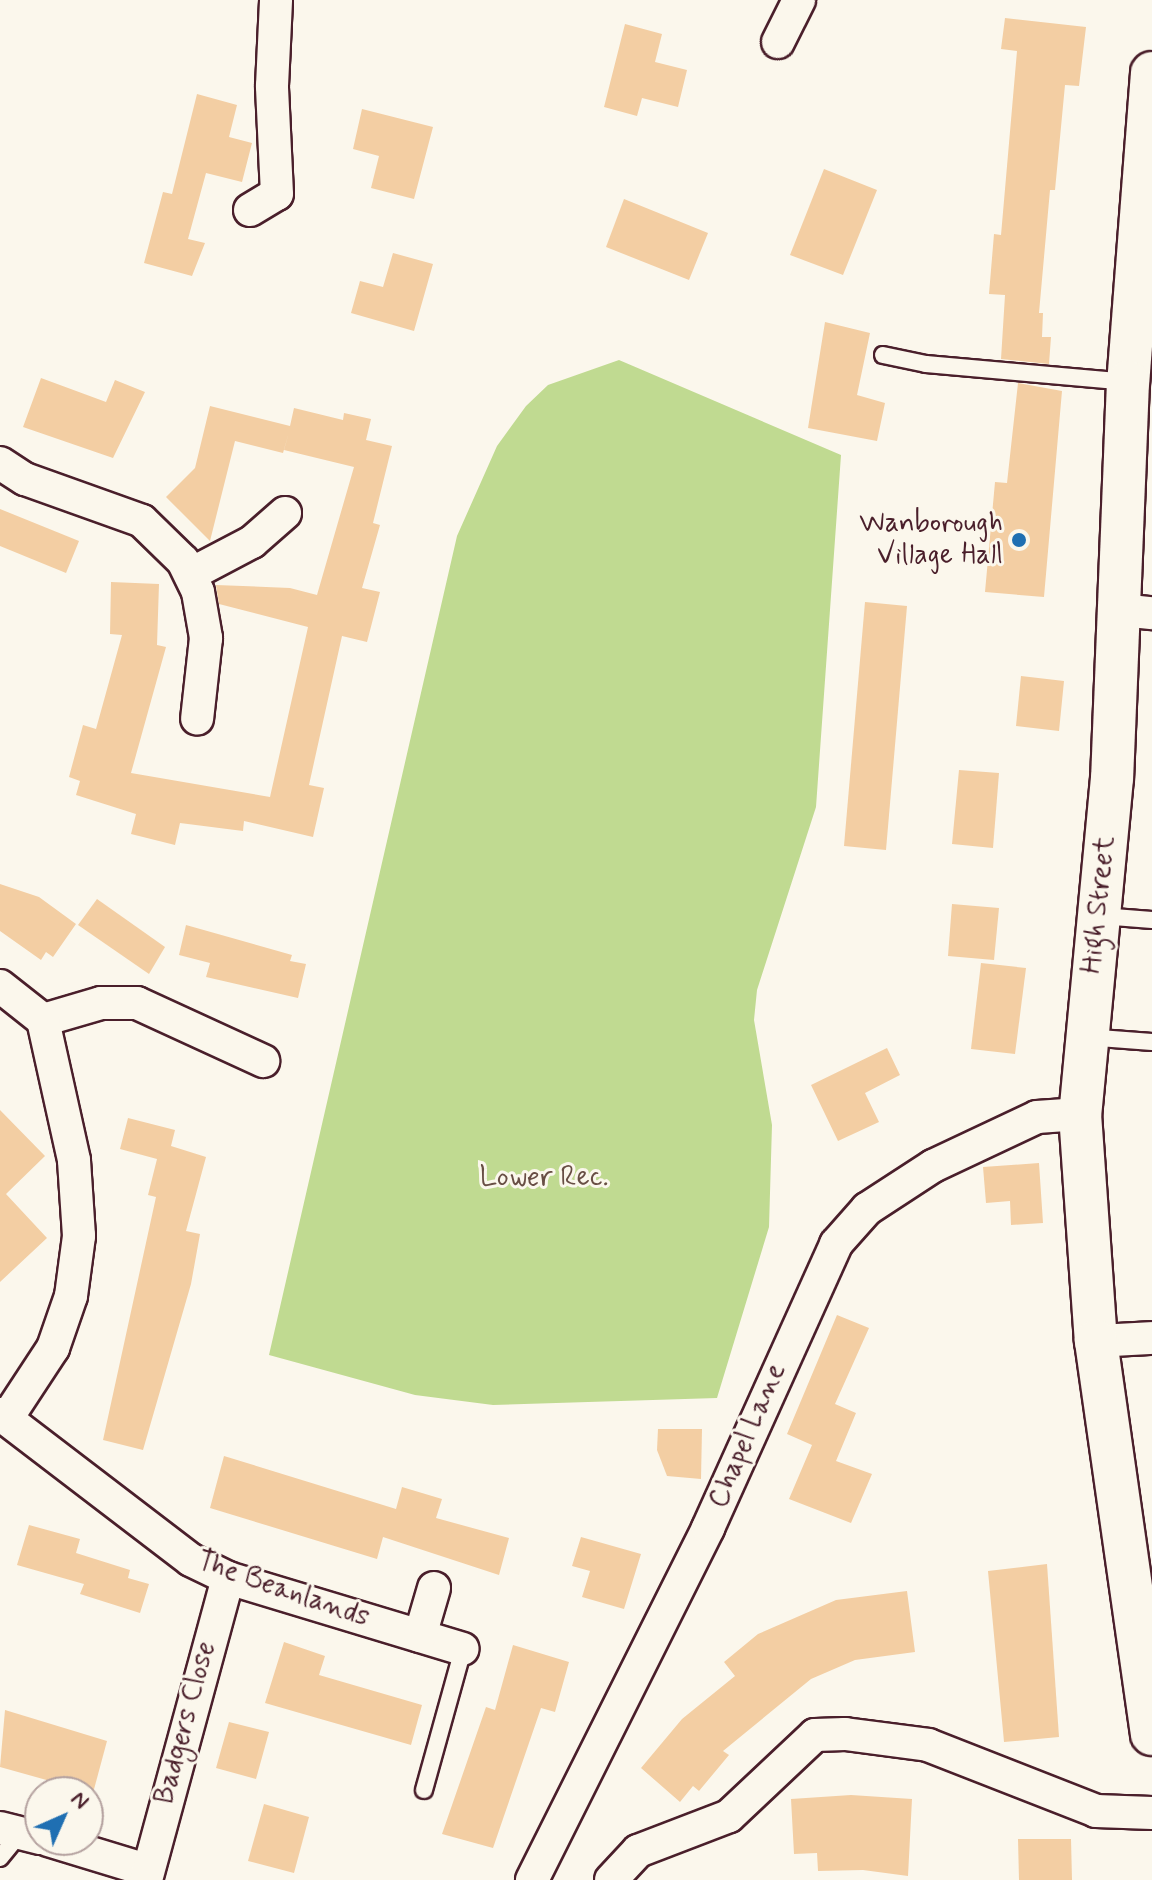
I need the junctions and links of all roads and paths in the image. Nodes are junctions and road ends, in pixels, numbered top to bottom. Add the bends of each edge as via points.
1 (276, 0) edge
2 (799, 0) edge
3 (778, 42) dead end
4 (1152, 73) edge
5 (250, 210) dead end
6 (883, 355) dead end
7 (1128, 382) junction
8 (0, 463) edge
9 (285, 513) dead end
10 (191, 574) junction
11 (1137, 611) edge
12 (197, 719) dead end
13 (1099, 916) junction
14 (1152, 920) edge
15 (0, 986) edge
16 (43, 1020) junction
17 (1085, 1037) junction
18 (1152, 1042) edge
19 (263, 1061) dead end
20 (1080, 1114) junction
21 (1152, 1338) edge
22 (1096, 1341) junction
23 (4, 1416) edge
24 (228, 1578) junction
25 (434, 1588) dead end
26 (420, 1636) junction
27 (463, 1649) joint
28 (1152, 1734) edge
29 (424, 1790) dead end
30 (1152, 1813) edge
31 (24, 1838) edge
32 (90, 1856) edge
33 (0, 1858) edge
34 (147, 1875) edge
35 (532, 1880) edge
36 (611, 1880) edge

1 - 5 street via 272,86 277,194
2 - 3 street
4 - 7 street, High Street
6 - 7 lane via 926,364
7 - 11 street, High Street
8 - 10 street via 25,479 142,521
9 - 10 street via 252,542
10 - 12 street via 206,638
11 - 13 street, High Street
13 - 14 lane
13 - 17 street, High Street
15 - 16 street
16 - 19 street via 101,1003 137,1003
16 - 23 street via 74,1160 79,1236 71,1296 53,1348
17 - 18 lane
17 - 20 street, High Street
20 - 22 street, High Street
20 - 35 street, Chapel Lane via 1037,1117 933,1166 867,1209 836,1244 708,1528
21 - 22 street
22 - 28 street, High Street
23 - 24 street, The Beanlands via 162,1542
24 - 26 street, The Beanlands
24 - 34 street, Badgers Close
25 - 26 street
26 - 27 street, The Beanlands
27 - 29 lane
30 - 36 street via 1096,1811 928,1745 815,1735 729,1816 638,1851
31 - 33 lane
32 - 34 street, Badgers Close

